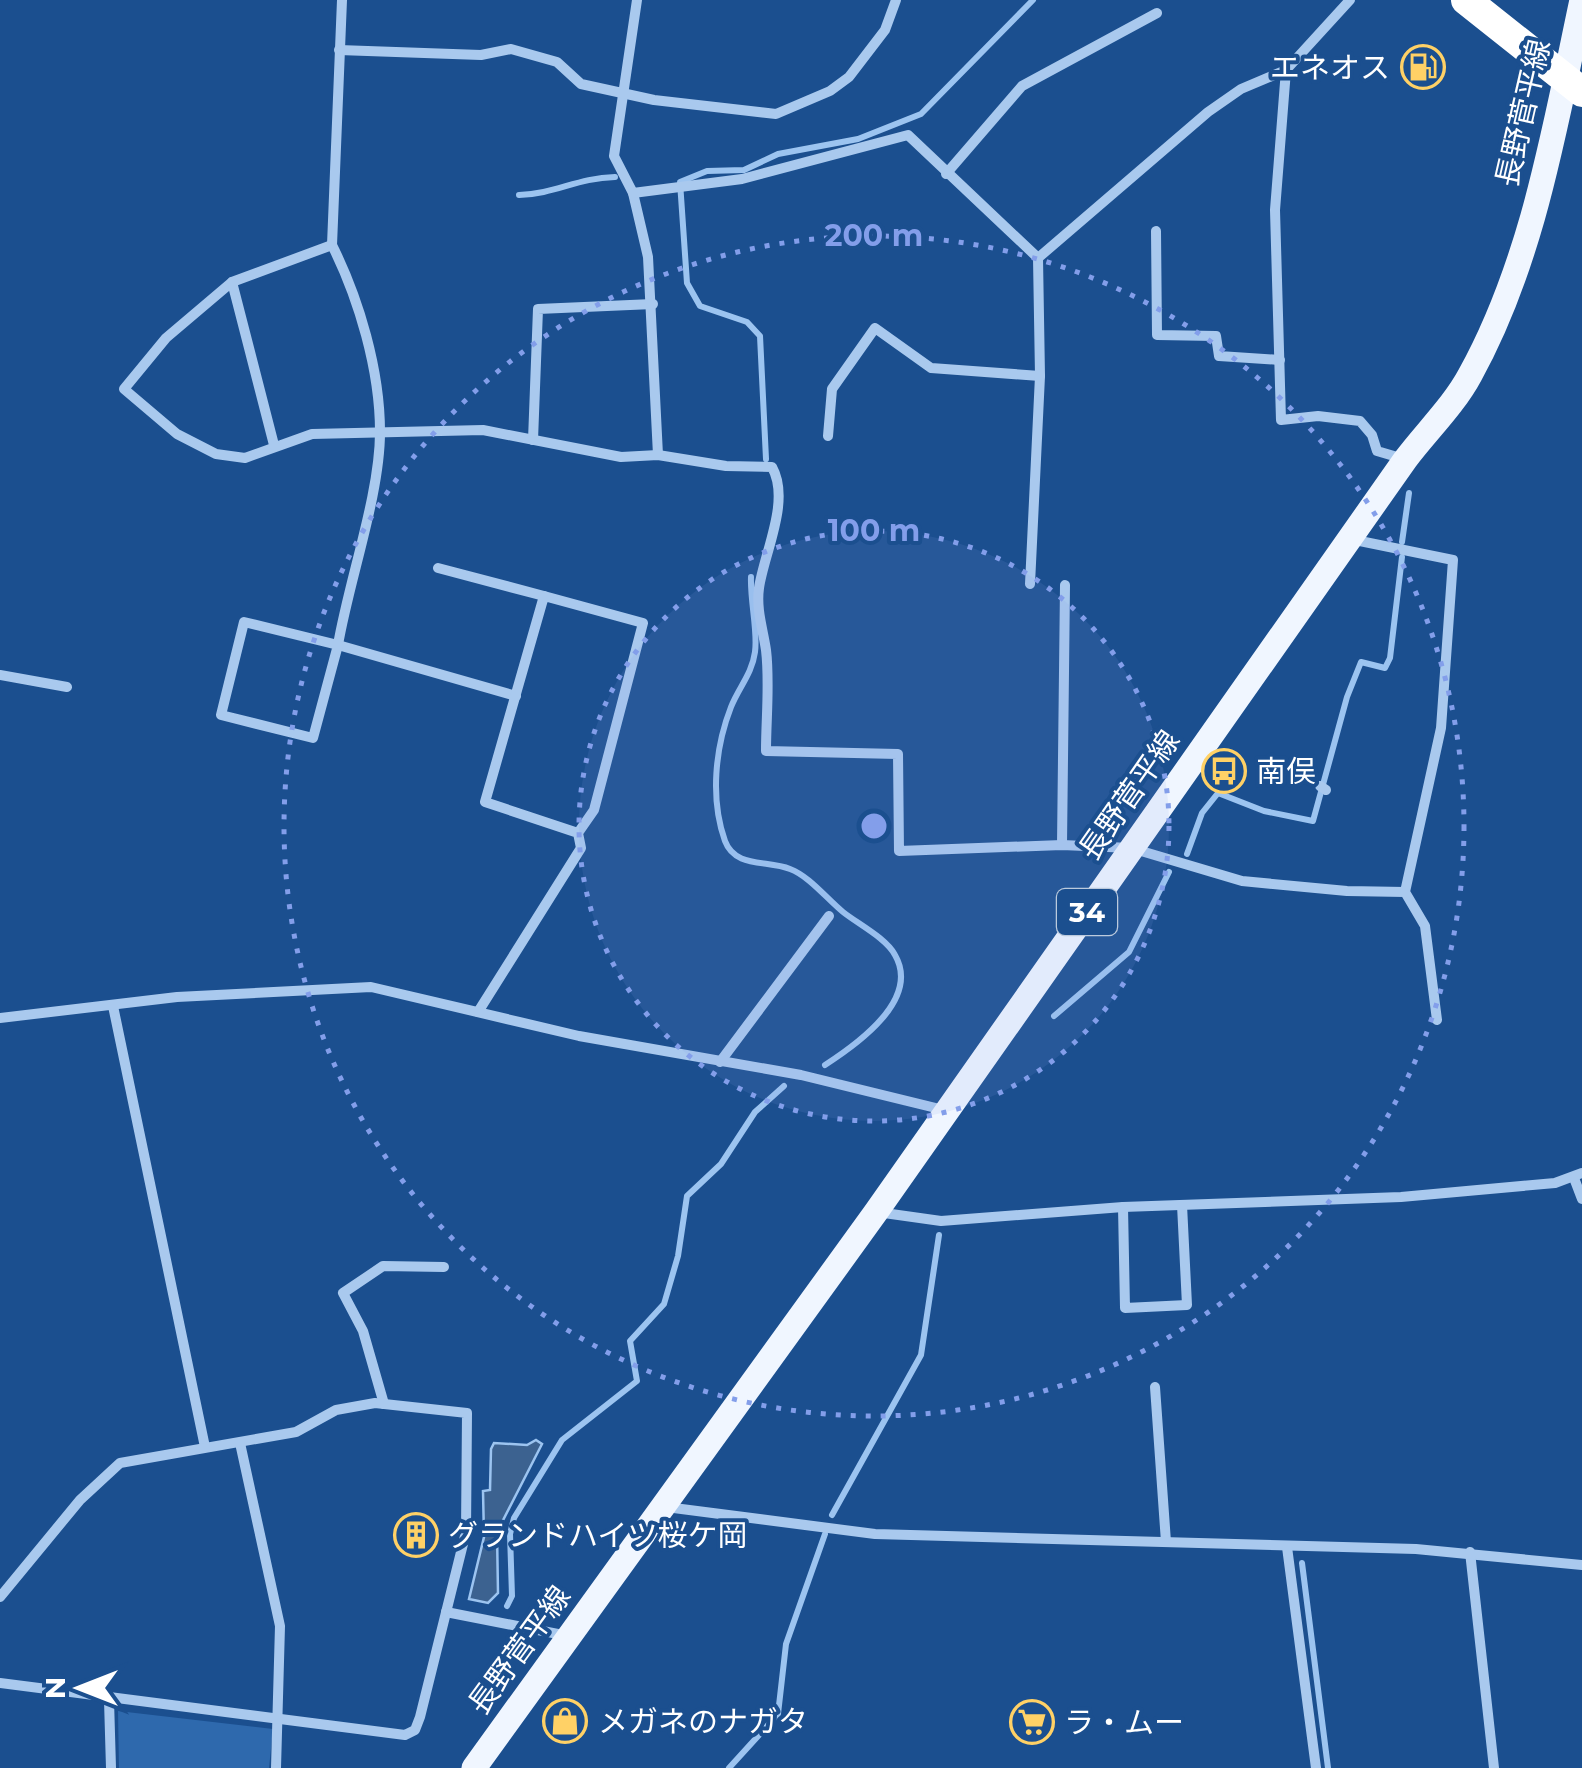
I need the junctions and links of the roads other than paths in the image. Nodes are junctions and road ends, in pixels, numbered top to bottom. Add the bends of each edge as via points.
1 (342, 0) edge
2 (637, 0) edge
3 (896, 0) edge
4 (1350, 0) edge
5 (1466, 0) edge
6 (1582, 0) edge
7 (1158, 12) dead end
8 (339, 50) junction
9 (1286, 70) junction
10 (1574, 85) edge
11 (625, 93) junction
12 (946, 174) junction
13 (633, 193) junction
14 (1156, 230) dead end
15 (332, 244) junction
16 (1038, 258) junction
17 (232, 282) junction
18 (653, 304) junction
19 (1280, 360) junction
20 (1040, 376) junction
21 (380, 432) junction
22 (828, 436) dead end
23 (533, 440) junction
24 (274, 445) junction
25 (658, 454) junction
26 (1405, 460) junction
27 (1349, 539) junction
28 (438, 568) dead end
29 (1030, 584) dead end
30 (1065, 585) dead end
31 (544, 596) junction
32 (338, 645) junction
33 (0, 675) edge
34 (66, 687) dead end
35 (516, 696) junction
36 (578, 833) junction
37 (1062, 845) junction
38 (1131, 848) junction
39 (1405, 892) junction
40 (828, 916) dead end
41 (113, 1006) junction
42 (478, 1012) junction
43 (0, 1018) edge
44 (1437, 1020) dead end
45 (720, 1062) junction
46 (948, 1111) junction
47 (1578, 1175) edge
48 (1582, 1199) edge
49 (1182, 1205) junction
50 (1123, 1206) junction
51 (876, 1212) junction
52 (444, 1267) dead end
53 (1155, 1387) dead end
54 (384, 1404) junction
55 (240, 1443) junction
56 (205, 1448) junction
57 (664, 1506) junction
58 (1166, 1542) junction
59 (1288, 1547) junction
60 (1470, 1552) junction
61 (1582, 1565) edge
62 (0, 1597) edge
63 (446, 1612) junction
64 (569, 1636) junction
65 (0, 1683) edge
66 (109, 1700) junction
67 (280, 1721) junction
68 (111, 1768) edge
69 (276, 1768) edge
70 (474, 1768) edge
71 (1316, 1768) edge
72 (1494, 1768) edge

1 - 8 street
2 - 11 street
3 - 11 street via 885,30 849,77 776,114
4 - 9 street
5 - 10 highway
6 - 10 main road, 長野菅平線 / 34
7 - 12 street via 1022,86
8 - 11 street via 481,55 511,49 557,62 581,84
8 - 15 street
9 - 16 street via 1240,88 1208,112
9 - 19 street via 1275,210
10 - 26 main road, 長野菅平線 / 34 via 1508,293 1469,377
11 - 13 street via 614,156
12 - 13 street via 908,135 742,178
12 - 16 street
13 - 18 street
14 - 19 street via 1157,335 1216,336 1219,356
15 - 17 street
15 - 21 street via 365,339
16 - 20 street
17 - 24 street
17 - 24 street via 178,327 124,389 176,434 216,454 245,458
18 - 23 street via 538,309
18 - 25 street
19 - 26 street via 1281,420 1360,421 1376,451
20 - 22 street via 932,368 875,328 832,388
20 - 29 street
21 - 23 street via 483,430
21 - 24 street via 312,434
21 - 32 street
23 - 25 street via 621,457
25 - 37 street via 772,467 777,476 760,586 766,751 898,754 899,851
26 - 27 main road, 長野菅平線 / 34
27 - 38 main road, 長野菅平線 / 34
27 - 39 street via 1453,560 1441,728
28 - 31 street
30 - 37 street
31 - 35 street
31 - 36 street via 642,623 594,810
32 - 32 street via 244,622 221,715 314,738
32 - 35 street
33 - 34 street
35 - 36 street via 486,802
36 - 42 street via 581,848
37 - 38 street
38 - 39 street via 1242,881
38 - 46 main road, 長野菅平線 / 34
39 - 44 street via 1425,926
40 - 45 street
41 - 42 street via 371,988
41 - 43 street
41 - 56 street
42 - 45 street
45 - 46 street
46 - 51 main road, 長野菅平線 / 34
47 - 48 street
47 - 49 street via 1402,1197
49 - 50 street
49 - 50 street via 1187,1305 1125,1308
50 - 51 street via 941,1221
51 - 57 main road, 長野菅平線 / 34
52 - 54 street via 383,1266 343,1293 363,1331
53 - 58 street
54 - 55 street via 336,1410 296,1432
54 - 63 street via 468,1413 466,1532
55 - 56 street
55 - 67 street via 280,1626
56 - 62 street via 120,1462
57 - 58 street via 875,1534
57 - 64 main road, 長野菅平線 / 34
58 - 59 street
59 - 60 street
59 - 71 street
60 - 61 street
60 - 72 street
63 - 64 street
63 - 67 street via 415,1730 406,1735
64 - 70 main road, 長野菅平線 / 34
65 - 66 street
66 - 67 street
66 - 68 street
67 - 69 street

